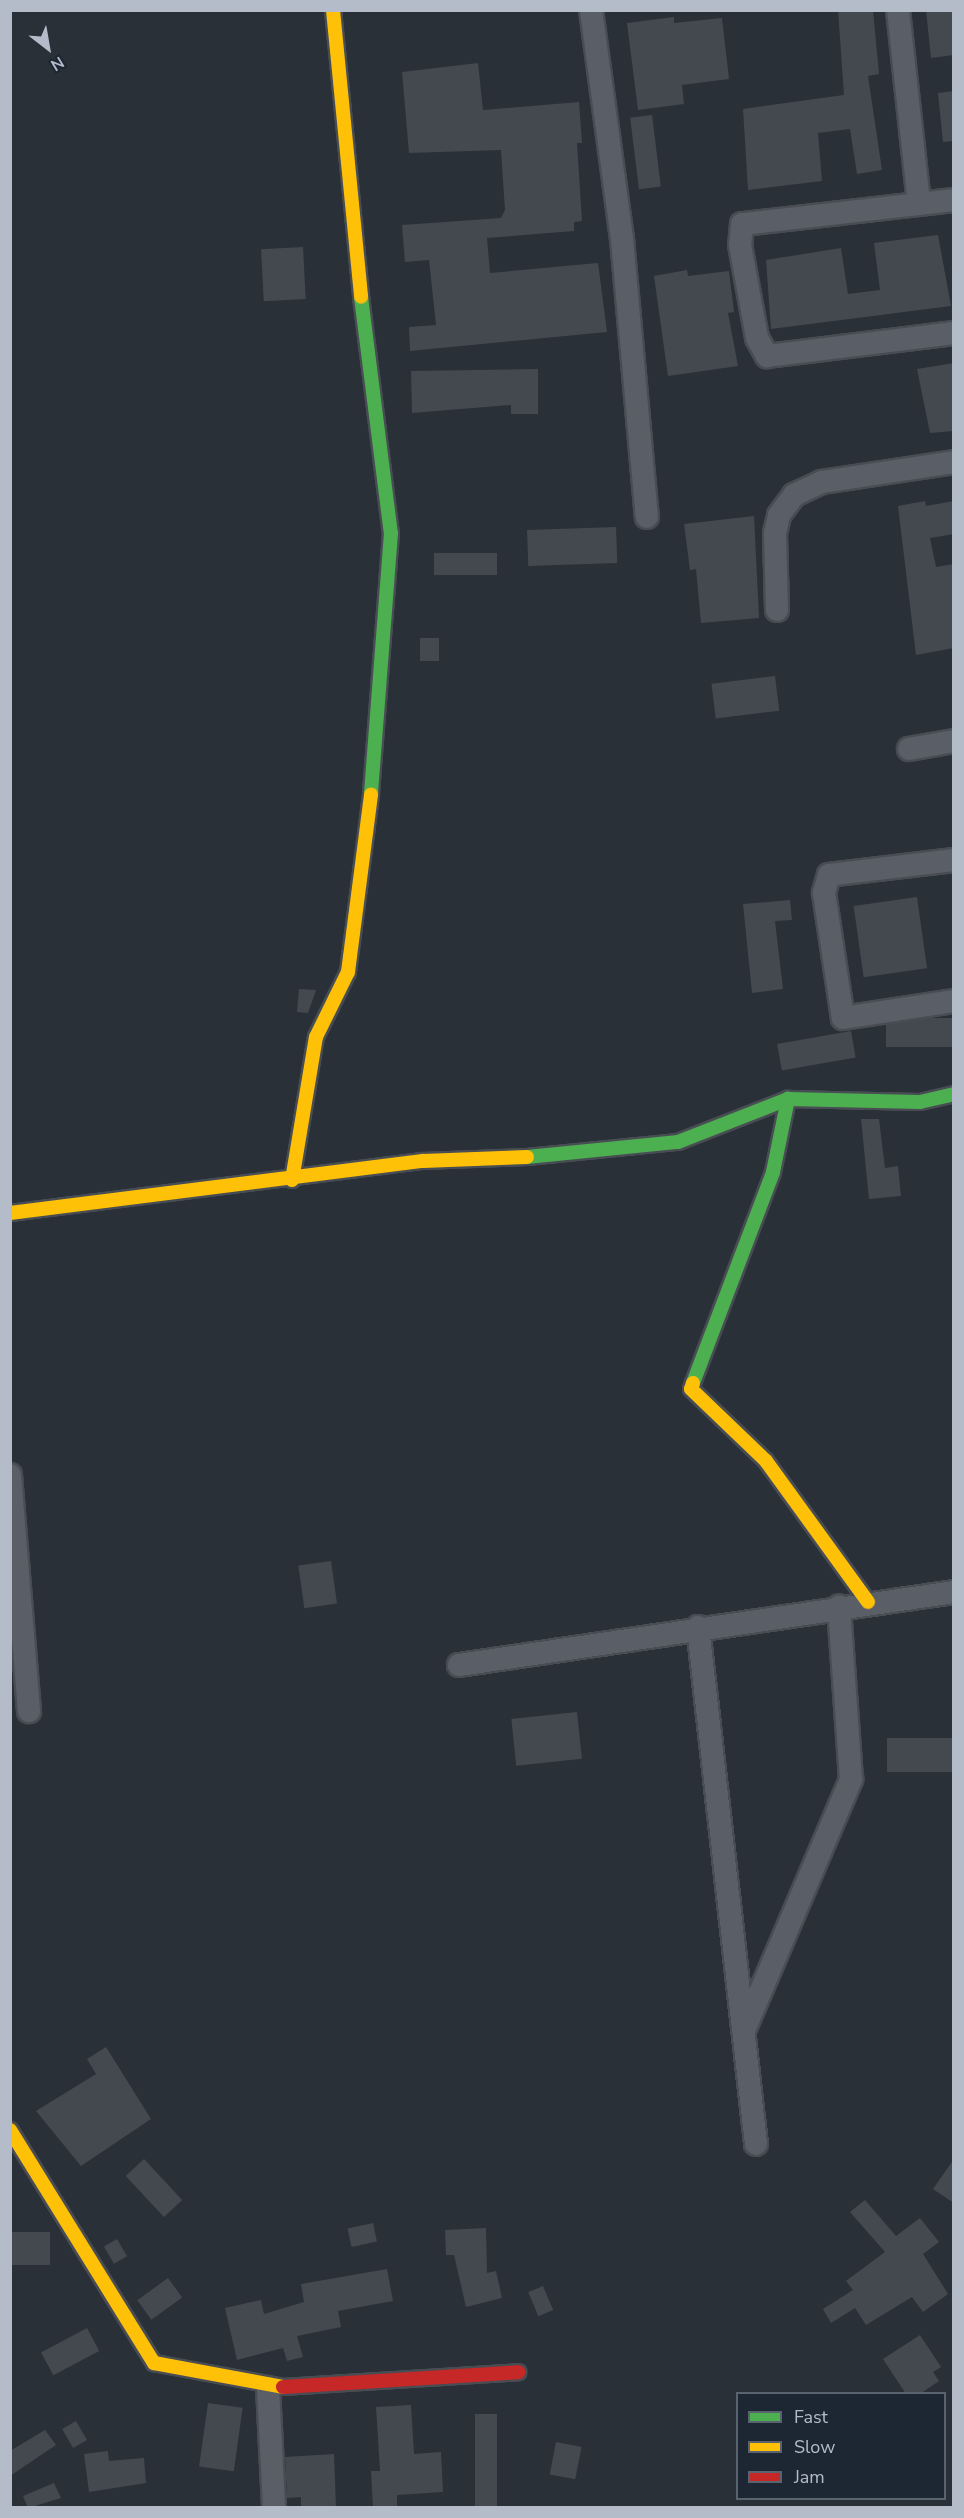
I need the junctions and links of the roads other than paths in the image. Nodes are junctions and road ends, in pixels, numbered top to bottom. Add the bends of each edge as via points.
1 (333, 10) edge
2 (591, 10) edge
3 (898, 10) edge
4 (954, 200) edge
5 (919, 204) junction
6 (954, 333) edge
7 (954, 462) edge
8 (647, 517) dead end
9 (777, 610) dead end
10 (954, 741) edge
11 (909, 749) dead end
12 (954, 861) edge
13 (954, 1001) edge
14 (954, 1094) edge
15 (788, 1099) junction
16 (292, 1180) junction
17 (10, 1213) edge
18 (10, 1475) edge
19 (954, 1592) edge
20 (868, 1602) junction
21 (839, 1606) junction
22 (698, 1627) junction
23 (459, 1665) dead end
24 (29, 1711) dead end
25 (743, 2032) junction
26 (10, 2130) edge
27 (756, 2144) dead end
28 (519, 2372) dead end
29 (268, 2388) junction
30 (274, 2508) edge

1 - 16 street via 360,292 391,533 380,723 348,972 316,1037
2 - 8 street via 622,239
3 - 5 street
4 - 5 street
5 - 6 street via 742,224 740,245 757,338 767,356
7 - 9 street via 822,482 794,495 779,515 775,533
10 - 11 street
12 - 13 street via 829,875 824,893 843,1018
14 - 15 street via 920,1102
15 - 16 street via 678,1142 488,1161 423,1161
15 - 20 street via 773,1172 691,1389 766,1461
16 - 17 street
18 - 24 street
19 - 20 street
20 - 21 street
21 - 22 street
21 - 25 street via 851,1779
22 - 23 street
22 - 25 street
25 - 27 street
26 - 29 street via 154,2363
28 - 29 street
29 - 30 street

